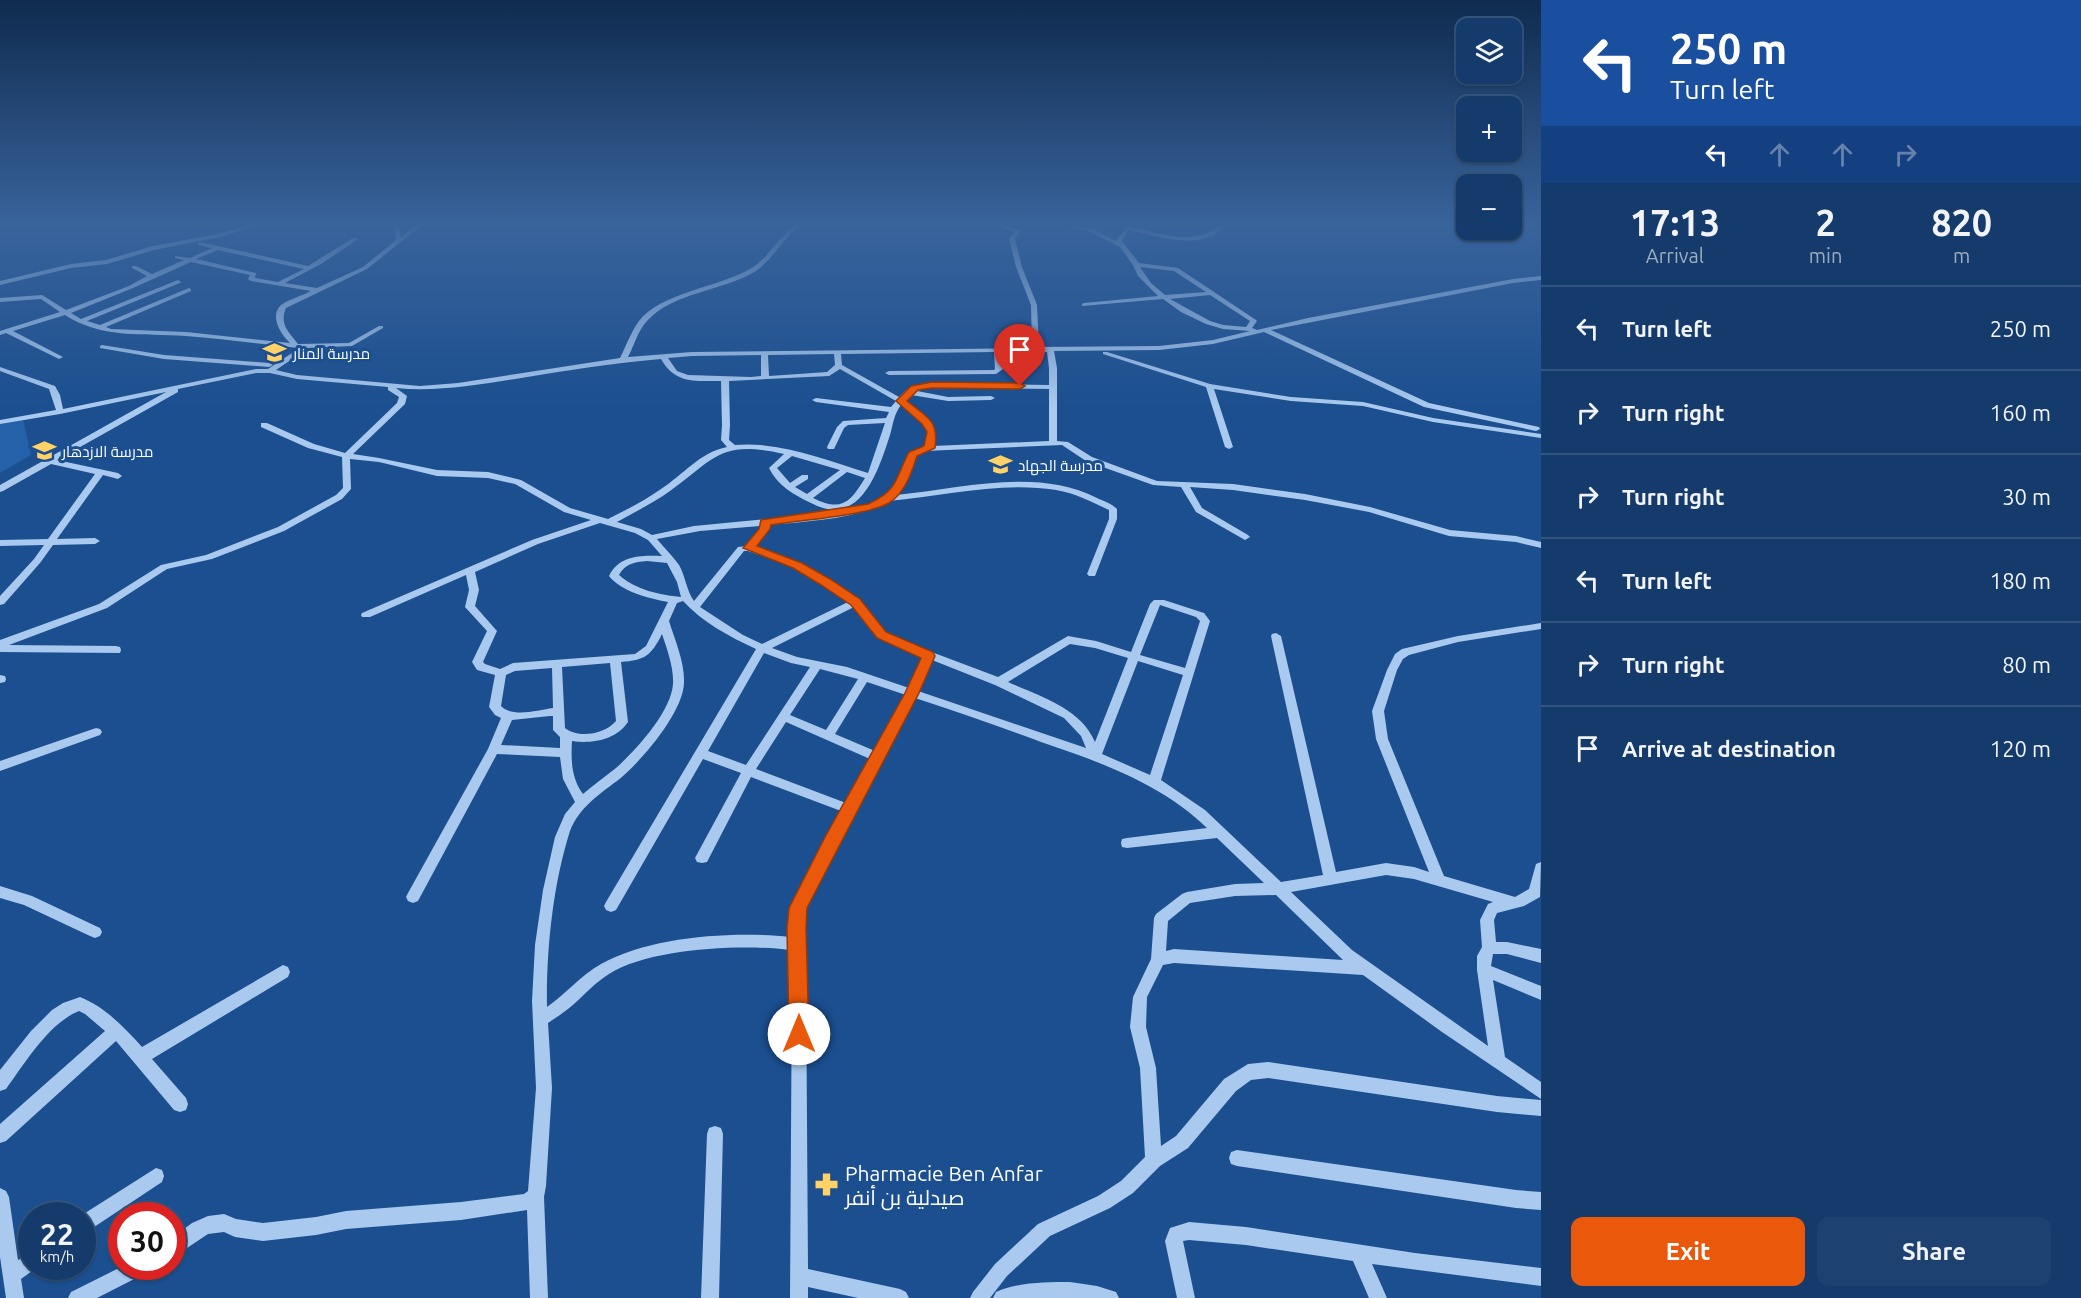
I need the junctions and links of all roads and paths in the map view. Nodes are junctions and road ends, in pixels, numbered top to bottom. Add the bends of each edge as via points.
1 (134, 286) edge
2 (169, 286) edge
3 (289, 286) edge
4 (326, 286) edge
5 (711, 286) edge
6 (1027, 286) edge
7 (1152, 286) edge
8 (1199, 286) edge
9 (1490, 286) edge
10 (189, 290) dead end
11 (316, 290) junction
12 (1220, 292) dead end
13 (1209, 293) junction
14 (1164, 297) junction
15 (0, 300) edge
16 (1084, 305) dead end
17 (66, 312) junction
18 (81, 321) junction
19 (381, 327) dead end
20 (99, 328) junction
21 (1248, 328) junction
22 (1261, 331) junction
23 (3, 332) edge
24 (301, 346) junction
25 (102, 347) dead end
26 (1097, 350) junction
27 (997, 351) junction
28 (1036, 351) junction
29 (1050, 351) junction
30 (837, 353) junction
31 (764, 354) junction
32 (663, 356) junction
33 (59, 357) dead end
34 (623, 360) junction
35 (278, 366) junction
36 (839, 366) junction
37 (0, 369) edge
38 (270, 371) junction
39 (890, 373) dead end
40 (765, 377) junction
41 (725, 379) junction
42 (190, 383) junction
43 (388, 386) junction
44 (1209, 386) junction
45 (1053, 387) junction
46 (909, 392) junction
47 (992, 398) dead end
48 (816, 400) dead end
49 (901, 401) junction
50 (893, 410) junction
51 (60, 412) junction
52 (12, 420) junction
53 (889, 420) junction
54 (0, 422) edge
55 (264, 425) dead end
56 (0, 430) edge
57 (1541, 430) edge
58 (1541, 435) edge
59 (1053, 443) junction
60 (831, 447) dead end
61 (1229, 447) dead end
62 (733, 448) junction
63 (929, 448) junction
64 (789, 454) junction
65 (346, 456) junction
66 (49, 461) junction
67 (845, 470) junction
68 (100, 473) junction
69 (118, 476) dead end
70 (805, 477) dead end
71 (871, 477) junction
72 (790, 486) junction
73 (1185, 486) junction
74 (0, 489) edge
75 (807, 498) junction
76 (887, 499) junction
77 (604, 521) junction
78 (765, 522) junction
79 (1245, 537) dead end
80 (651, 538) junction
81 (95, 541) dead end
82 (52, 542) junction
83 (0, 543) edge
84 (1541, 545) edge
85 (749, 548) junction
86 (671, 560) junction
87 (470, 572) junction
88 (1092, 574) dead end
89 (0, 602) edge
90 (684, 602) junction
91 (855, 602) junction
92 (366, 615) dead end
93 (664, 621) junction
94 (1541, 627) edge
95 (1276, 636) dead end
96 (0, 646) edge
97 (762, 648) junction
98 (116, 650) dead end
99 (928, 656) junction
100 (1134, 658) junction
101 (615, 660) junction
102 (557, 664) junction
103 (817, 664) junction
104 (501, 673) junction
105 (1189, 673) junction
106 (865, 677) junction
107 (999, 682) junction
108 (912, 693) junction
109 (557, 711) junction
110 (507, 717) junction
111 (784, 717) junction
112 (96, 732) dead end
113 (566, 736) junction
114 (828, 736) junction
115 (494, 749) junction
116 (566, 753) junction
117 (701, 753) junction
118 (878, 756) junction
119 (1095, 756) junction
120 (0, 766) edge
121 (748, 771) junction
122 (1155, 782) junction
123 (582, 802) junction
124 (849, 809) junction
125 (1220, 832) junction
126 (1127, 843) dead end
127 (702, 858) dead end
128 (1541, 868) edge
129 (1331, 879) junction
130 (1439, 880) junction
131 (1276, 889) junction
132 (0, 892) edge
133 (413, 897) dead end
134 (1516, 903) junction
135 (611, 906) dead end
136 (95, 932) dead end
137 (797, 944) junction
138 (1489, 948) junction
139 (1541, 956) edge
140 (1158, 959) junction
141 (1364, 968) junction
142 (1484, 970) junction
143 (283, 972) dead end
144 (1541, 993) edge
145 (540, 1020) junction
146 (116, 1032) junction
147 (140, 1057) junction
148 (1498, 1062) junction
149 (0, 1083) edge
150 (1541, 1092) edge
151 (180, 1104) dead end
152 (1541, 1108) edge
153 (715, 1134) dead end
154 (0, 1135) edge
155 (1237, 1158) dead end
156 (1154, 1161) junction
157 (156, 1176) dead end
158 (0, 1197) edge
159 (535, 1197) junction
160 (1541, 1201) edge
161 (96, 1217) edge
162 (186, 1238) edge
163 (1358, 1252) junction
164 (18, 1270) edge
165 (11, 1275) junction
166 (798, 1276) junction
167 (1541, 1277) edge
168 (114, 1280) edge
169 (15, 1298) edge
170 (77, 1298) edge
171 (539, 1298) edge
172 (710, 1298) edge
173 (799, 1298) edge
174 (900, 1298) edge
175 (979, 1298) edge
176 (1002, 1298) edge
177 (1110, 1298) edge
178 (1185, 1298) edge
179 (1378, 1298) edge

1 - 17 street
2 - 18 street
3 - 11 street
4 - 11 street
5 - 34 street via 654,311 642,322
6 - 28 street via 1034,304
7 - 14 street
8 - 13 street
9 - 22 street
10 - 20 street
11 - 24 street via 280,311 284,334
12 - 13 street
13 - 14 street
13 - 21 street via 1254,321
14 - 16 street
14 - 21 street via 1215,325
15 - 17 street via 42,297
17 - 18 street
17 - 23 street
18 - 20 street
19 - 24 street via 350,345
20 - 24 street
21 - 22 street
22 - 26 street via 1185,346
22 - 57 street via 1427,405
23 - 33 street
24 - 35 street via 300,352
25 - 35 street via 145,356
26 - 29 street
26 - 44 street
27 - 28 street
27 - 30 street
27 - 39 street via 996,372
28 - 29 street
29 - 45 street
30 - 31 street
30 - 36 street
31 - 32 street
31 - 40 street
32 - 34 street
32 - 41 street via 679,375
34 - 43 street via 458,385
35 - 38 street
36 - 40 street via 829,374
36 - 49 street
37 - 51 street via 52,388
38 - 42 street
38 - 43 street
40 - 41 street
41 - 62 street via 725,440
42 - 51 street
42 - 66 street
43 - 65 street via 403,396 401,404
44 - 58 street via 1291,399 1363,404 1433,420
44 - 61 street
45 - 46 street via 932,385
45 - 59 street
46 - 47 street via 948,399
46 - 49 street
48 - 50 street
49 - 50 street
49 - 63 street via 932,432
50 - 53 street
51 - 52 street
52 - 54 street
52 - 56 street
53 - 60 street via 846,423
53 - 71 street
55 - 65 street via 321,451
59 - 63 street
59 - 73 street via 1068,443 1083,456 1131,475
62 - 64 street
62 - 77 street via 712,455 645,503
63 - 76 street via 912,454 905,477
64 - 67 street
64 - 72 street via 773,468
65 - 77 street via 437,473 500,477 518,482 556,505
65 - 96 street via 347,489 315,511 209,557 164,567 103,606
66 - 68 street
66 - 74 street
67 - 71 street
67 - 75 street
68 - 69 street
68 - 82 street
70 - 72 street
71 - 75 street via 842,508 826,507
72 - 75 street
73 - 79 street via 1199,510
73 - 84 street via 1233,487 1305,497 1370,510 1449,533 1496,536
76 - 78 street via 870,507
76 - 88 street via 1032,483 1095,498 1113,508 1113,519
77 - 80 street
77 - 87 street via 535,542
78 - 80 street via 699,528
78 - 85 street via 765,529
80 - 86 street
81 - 82 street
82 - 83 street
82 - 89 street
85 - 90 street via 741,549
85 - 91 street via 797,566
86 - 90 street via 682,582
86 - 90 street via 627,561 614,576 626,585
87 - 92 street
87 - 104 street via 474,590 470,607 492,631 477,662
90 - 93 street
90 - 97 street
91 - 97 street
91 - 99 street via 881,635
93 - 101 street via 645,654
93 - 123 street via 679,685 674,703 628,764
94 - 130 street via 1458,639 1406,652 1392,669 1377,711 1382,739
95 - 129 street
96 - 98 street
97 - 103 street
97 - 117 street
99 - 107 street
99 - 108 street
100 - 105 street
100 - 105 street via 1155,604 1164,603 1200,615 1205,621
100 - 107 street via 1068,640
100 - 119 street
101 - 102 street
101 - 113 street via 620,726 610,734
102 - 104 street via 513,667
102 - 109 street
103 - 106 street
103 - 111 street
104 - 110 street via 495,707
105 - 122 street
106 - 108 street
106 - 114 street
107 - 119 street via 1076,721
108 - 118 street
108 - 119 street
109 - 110 street
109 - 113 street via 559,730
110 - 115 street
111 - 114 street
111 - 121 street
112 - 120 street
113 - 116 street
114 - 118 street
115 - 116 street
115 - 133 street
116 - 123 street via 569,781
117 - 121 street
117 - 135 street
118 - 124 street
119 - 122 street
121 - 124 street
121 - 127 street
122 - 125 street
123 - 145 street via 564,831 546,907 540,955
124 - 137 street via 798,908
125 - 126 street
125 - 131 street
128 - 134 street via 1535,893
129 - 130 street via 1386,869
129 - 131 street
130 - 134 street
131 - 140 street via 1235,890 1186,898 1161,918
131 - 141 street
132 - 136 street via 27,900
134 - 138 street via 1494,908 1486,920
137 - 145 street via 746,941 659,949 636,955 607,968
137 - 166 street
138 - 139 street
138 - 142 street via 1484,956
140 - 141 street via 1174,956
140 - 156 street via 1140,998 1138,1027 1148,1068
141 - 148 street
142 - 144 street
142 - 148 street
143 - 147 street
145 - 159 street via 544,1088
146 - 147 street
146 - 149 street via 90,1008 80,1004 69,1008 47,1026
146 - 154 street
147 - 151 street
148 - 150 street
152 - 156 street via 1268,1070 1248,1072 1230,1085 1182,1142
153 - 172 street
155 - 160 street
156 - 175 street via 1104,1202 1044,1230 1001,1270
157 - 161 street
158 - 165 street
159 - 162 street via 518,1204 346,1220 288,1231 263,1232 224,1223 198,1229
159 - 171 street
163 - 167 street
163 - 178 street via 1246,1236 1178,1233 1174,1237 1175,1250
163 - 179 street
164 - 165 street
165 - 169 street
166 - 173 street
166 - 174 street
168 - 170 street
176 - 177 street via 1052,1291

